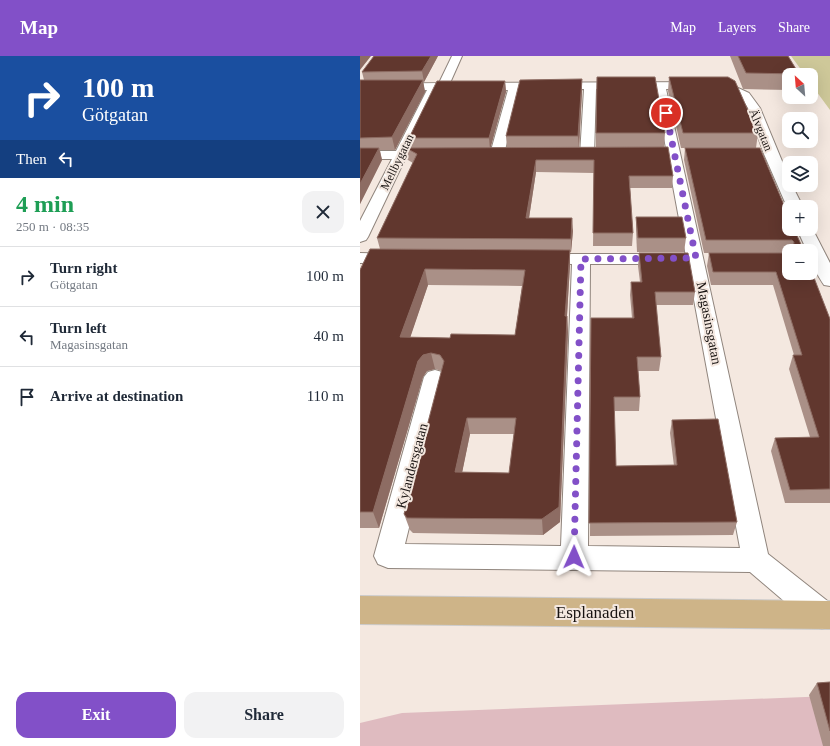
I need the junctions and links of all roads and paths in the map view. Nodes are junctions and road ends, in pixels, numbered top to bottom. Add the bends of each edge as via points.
1 (457, 56) edge
2 (515, 86) junction
3 (590, 86) junction
4 (660, 86) junction
5 (360, 87) edge
6 (439, 87) junction
7 (453, 154) edge
8 (483, 154) edge
9 (497, 154) junction
10 (512, 154) edge
11 (572, 154) edge
12 (587, 154) junction
13 (603, 154) edge
14 (756, 154) edge
15 (771, 154) junction
16 (360, 155) edge
17 (401, 155) junction
18 (792, 200) edge
19 (360, 237) edge
20 (360, 258) edge
21 (416, 258) edge
22 (525, 259) edge
23 (581, 259) junction
24 (704, 259) junction
25 (818, 264) edge
26 (830, 281) edge
27 (435, 377) dead end
28 (574, 557) junction
29 (756, 560) junction
30 (368, 614) edge
31 (826, 615) edge

1 - 6 street, Mellbygatan
2 - 3 street
2 - 6 street
2 - 9 street
3 - 4 street
3 - 12 street
4 - 15 street, Älvgatan via 726,85 745,95 754,108
4 - 24 street, Magasinsgatan via 674,154
5 - 6 street
6 - 17 street, Mellbygatan
7 - 17 street
8 - 9 street
9 - 10 street
11 - 12 street
12 - 13 street
14 - 15 street
15 - 18 street, Älvgatan
16 - 17 street
17 - 19 street, Mellbygatan
20 - 21 street
22 - 23 street
23 - 24 street
23 - 28 street
24 - 29 street, Magasinsgatan
25 - 26 street
27 - 28 street, Kylandersgatan via 388,556
28 - 29 street
29 - 31 street
30 - 31 main road, Esplanaden

